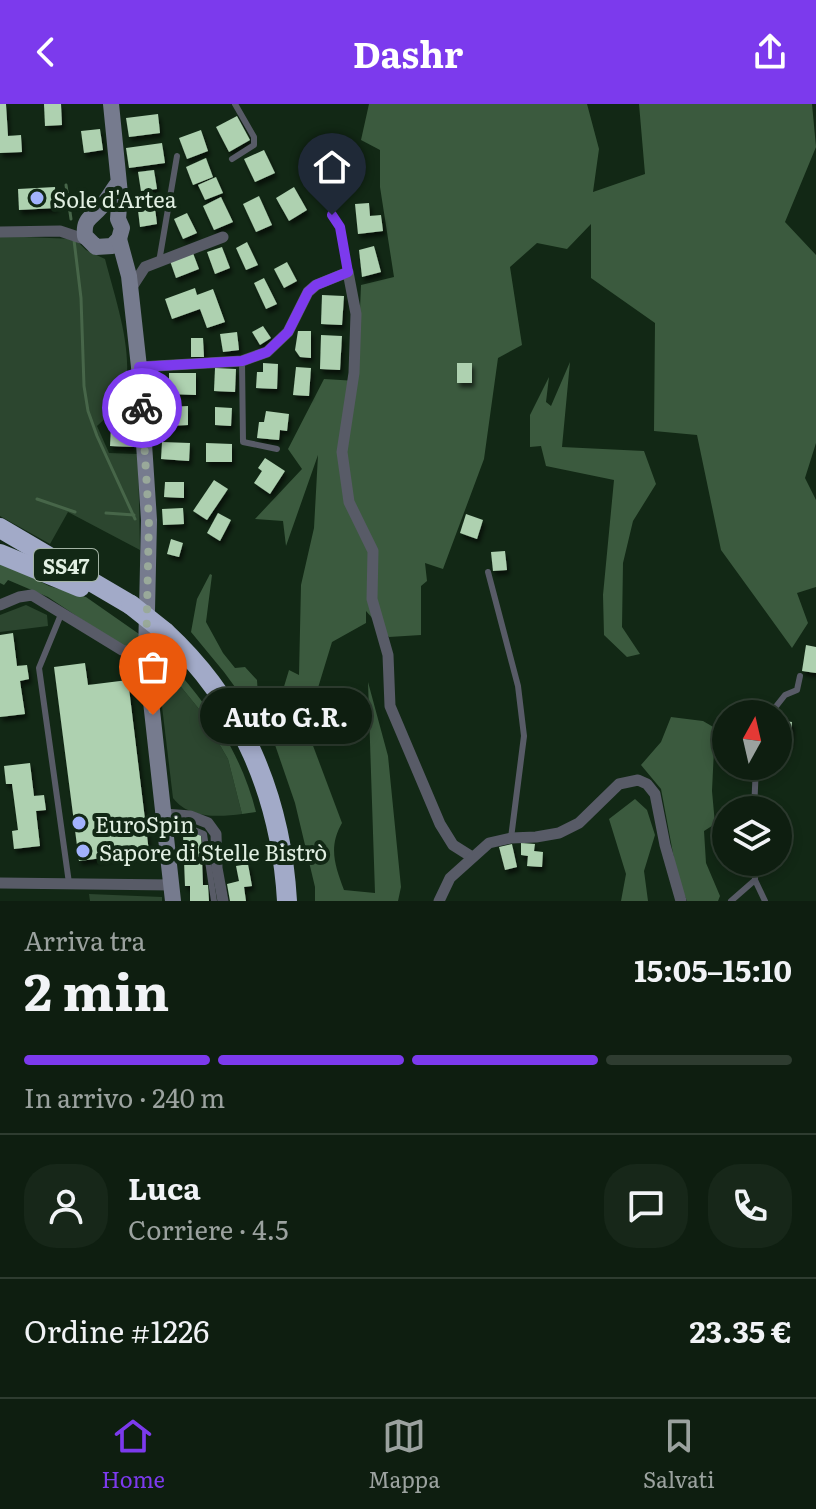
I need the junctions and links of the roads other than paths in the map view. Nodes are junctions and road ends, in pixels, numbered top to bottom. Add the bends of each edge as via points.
1 (111, 104) edge
2 (235, 104) edge
3 (177, 156) dead end
4 (232, 159) dead end
5 (118, 183) junction
6 (99, 211) junction
7 (332, 215) dead end
8 (118, 219) junction
9 (85, 223) junction
10 (60, 231) junction
11 (0, 232) edge
12 (223, 237) dead end
13 (87, 240) junction
14 (113, 243) junction
15 (159, 262) junction
16 (348, 272) junction
17 (130, 283) junction
18 (242, 361) junction
19 (139, 367) junction
20 (277, 449) dead end
21 (0, 528) edge
22 (0, 542) edge
23 (0, 554) edge
24 (488, 572) dead end
25 (80, 587) junction
26 (0, 605) edge
27 (130, 611) junction
28 (62, 612) junction
29 (157, 644) junction
30 (800, 676) dead end
31 (781, 700) edge
32 (166, 821) junction
33 (511, 838) junction
34 (472, 857) junction
35 (755, 876) edge
36 (755, 880) junction
37 (0, 883) edge
38 (69, 883) junction
39 (173, 893) edge
40 (214, 901) edge
41 (223, 901) edge
42 (275, 901) edge
43 (287, 901) edge
44 (439, 901) edge
45 (681, 901) edge
46 (731, 901) edge
47 (765, 901) edge

1 - 5 street
2 - 4 lane via 254,145
3 - 15 lane
5 - 6 street
5 - 8 street
6 - 8 street
6 - 9 street
7 - 16 lane via 340,227
8 - 14 street via 122,228
9 - 10 street
9 - 13 street
10 - 11 street
10 - 13 street
12 - 15 street
13 - 14 street via 96,247
14 - 17 street
15 - 17 street via 145,267
16 - 18 street via 316,285 288,332 267,352
16 - 34 street via 356,329 342,452 349,502 373,551 372,599 388,655 390,706 440,824 453,845
17 - 19 street
18 - 19 street
18 - 20 lane via 243,442
19 - 29 street
21 - 27 highway, SS47
22 - 25 highway, SS47
23 - 25 highway
24 - 33 lane via 518,686 524,736
25 - 27 highway, SS47
26 - 28 street via 27,595
27 - 29 highway, SS47
28 - 29 street via 122,650
28 - 38 lane via 39,668
29 - 32 street
29 - 42 highway, SS47 via 209,700 239,751 263,817
29 - 43 highway, SS47 via 207,675 251,748 276,818
30 - 31 lane via 797,690
32 - 39 street
32 - 40 lane via 204,834
32 - 41 street via 190,816 208,823 216,834
33 - 34 street via 489,843
33 - 45 street via 559,833 579,823 619,784 638,780 655,794
34 - 44 street via 450,878
35 - 36 lane
36 - 46 lane
36 - 47 lane
37 - 38 street
38 - 39 street

